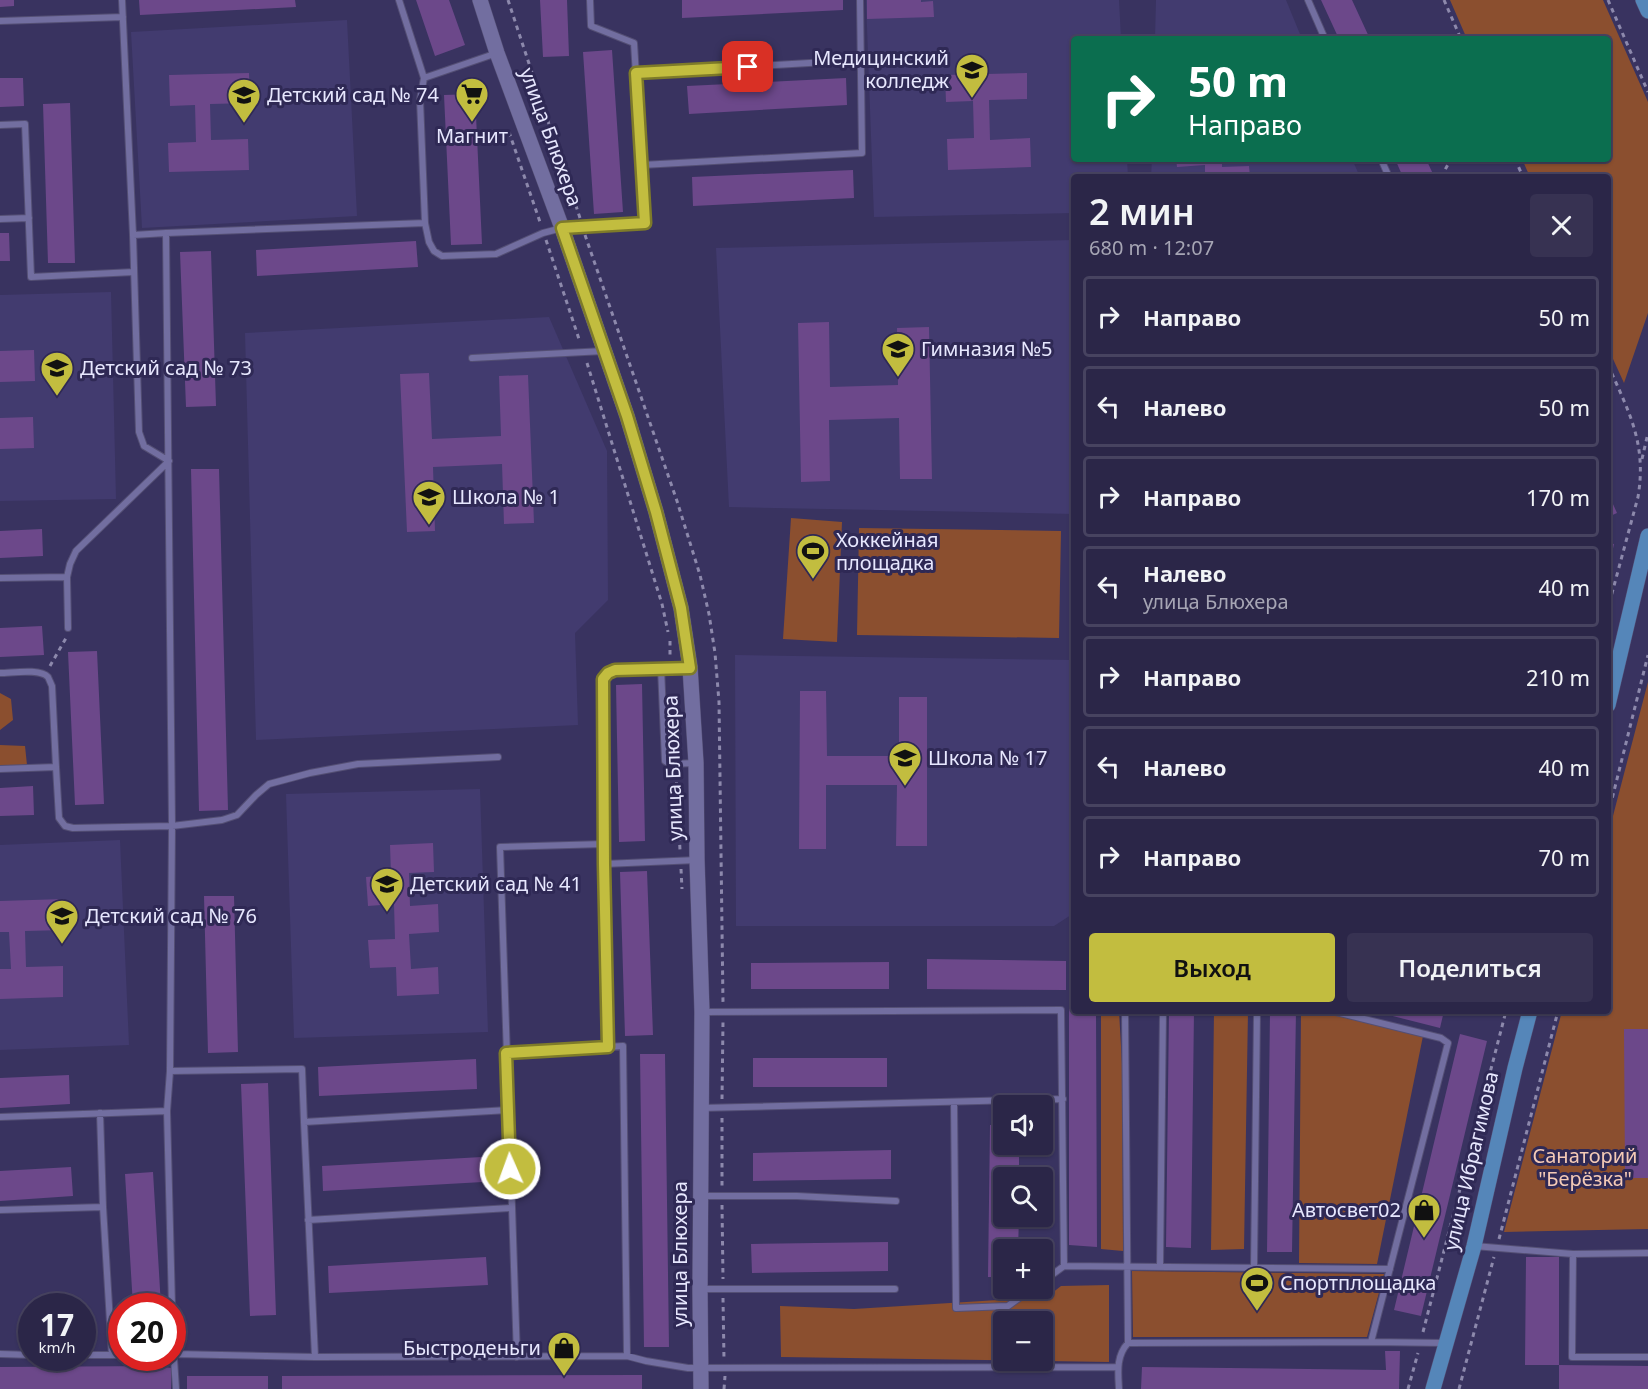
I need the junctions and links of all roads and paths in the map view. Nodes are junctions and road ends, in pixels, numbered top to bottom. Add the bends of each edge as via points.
1 (122, 0) edge
2 (399, 0) edge
3 (480, 0) edge
4 (590, 0) edge
5 (860, 0) edge
6 (1308, 0) edge
7 (1444, 0) edge
8 (1608, 0) edge
9 (1643, 0) edge
10 (1648, 11) edge
11 (123, 17) junction
12 (0, 21) edge
13 (1324, 36) edge
14 (1460, 36) edge
15 (497, 53) junction
16 (861, 60) junction
17 (636, 73) junction
18 (424, 78) junction
19 (1648, 92) edge
20 (506, 124) dead end
21 (0, 125) edge
22 (642, 165) junction
23 (29, 218) junction
24 (0, 219) edge
25 (425, 223) junction
26 (562, 228) junction
27 (166, 233) junction
28 (543, 233) junction
29 (133, 235) junction
30 (134, 272) junction
31 (605, 351) junction
32 (584, 352) junction
33 (472, 358) dead end
34 (1611, 372) edge
35 (1648, 433) edge
36 (169, 461) junction
37 (1641, 461) junction
38 (1648, 536) edge
39 (67, 577) junction
40 (0, 578) edge
41 (1611, 597) edge
42 (68, 628) joint
43 (1648, 655) edge
44 (671, 668) junction
45 (690, 668) junction
46 (661, 669) junction
47 (0, 673) edge
48 (45, 675) junction
49 (1611, 692) edge
50 (498, 757) dead end
51 (696, 763) junction
52 (675, 764) junction
53 (56, 767) junction
54 (0, 769) edge
55 (1611, 803) edge
56 (172, 826) junction
57 (604, 844) junction
58 (697, 860) junction
59 (680, 861) junction
60 (604, 864) junction
61 (682, 894) dead end
62 (702, 1012) junction
63 (1125, 1014) edge
64 (1163, 1014) edge
65 (1257, 1014) edge
66 (1344, 1014) edge
67 (1505, 1014) edge
68 (1529, 1014) edge
69 (1557, 1014) edge
70 (608, 1047) junction
71 (506, 1053) junction
72 (170, 1071) junction
73 (1063, 1099) junction
74 (954, 1102) junction
75 (701, 1108) junction
76 (508, 1110) junction
77 (167, 1111) junction
78 (100, 1113) junction
79 (0, 1117) edge
80 (304, 1122) junction
81 (700, 1196) junction
82 (896, 1201) dead end
83 (103, 1207) junction
84 (512, 1209) junction
85 (0, 1210) edge
86 (308, 1220) junction
87 (1474, 1246) junction
88 (1497, 1248) junction
89 (1648, 1253) edge
90 (1573, 1254) junction
91 (1064, 1266) junction
92 (1127, 1267) junction
93 (1160, 1267) junction
94 (1254, 1267) junction
95 (1390, 1269) junction
96 (1053, 1274) edge
97 (700, 1289) junction
98 (895, 1289) dead end
99 (108, 1293) edge
100 (172, 1293) edge
101 (1018, 1299) edge
102 (1371, 1342) junction
103 (1128, 1343) junction
104 (1420, 1343) junction
105 (1446, 1343) junction
106 (0, 1354) edge
107 (18, 1354) edge
108 (186, 1354) edge
109 (627, 1356) junction
110 (315, 1357) junction
111 (517, 1357) junction
112 (1648, 1357) edge
113 (1118, 1367) junction
114 (701, 1368) junction
115 (174, 1371) edge
116 (176, 1389) edge
117 (701, 1389) edge
118 (1119, 1389) edge
119 (1408, 1389) edge
120 (1433, 1389) edge
121 (1459, 1389) edge

1 - 11 lane
2 - 18 lane
3 - 15 street, улица Блюхера
4 - 17 lane via 591,26 634,43
5 - 16 lane
6 - 13 lane
7 - 14 path
8 - 19 path
9 - 10 main road
11 - 12 lane
11 - 29 lane
15 - 18 lane
15 - 26 street, улица Блюхера
16 - 17 lane
16 - 22 lane via 862,153
17 - 22 lane
18 - 25 lane via 420,100
20 - 28 path
21 - 23 lane via 25,124
22 - 26 lane via 645,223
23 - 24 lane
23 - 30 lane via 31,277
25 - 27 lane
25 - 28 lane via 429,242 442,256 496,254
26 - 28 lane
26 - 31 street, улица Блюхера
27 - 29 lane
27 - 36 lane
28 - 32 path
29 - 30 lane
30 - 36 lane via 141,440
31 - 32 lane
31 - 45 street, улица Блюхера via 656,512 681,608
32 - 33 lane
32 - 44 path via 662,604
34 - 37 path via 1638,440
35 - 37 path
36 - 39 lane via 76,551
36 - 56 lane
37 - 41 path via 1638,497
38 - 49 main road
39 - 40 lane
39 - 42 lane
42 - 48 path
43 - 55 path
44 - 45 lane
44 - 46 lane
45 - 51 street, улица Блюхера
46 - 52 lane via 665,760
46 - 57 lane via 615,670 603,679
47 - 48 lane
48 - 53 lane via 52,686
50 - 56 lane via 358,764 310,773 269,784 237,815
51 - 52 lane
51 - 58 street, улица Блюхера
52 - 59 path
53 - 54 lane
53 - 56 lane via 57,808 65,826
56 - 72 lane
57 - 60 lane
57 - 71 lane via 500,846
58 - 59 lane
58 - 62 street, улица Блюхера
59 - 60 lane
59 - 61 path
60 - 70 lane
62 - 73 lane via 1061,1010
62 - 75 street, улица Блюхера
63 - 92 lane
64 - 93 lane
65 - 94 lane
66 - 95 lane via 1448,1043
67 - 104 path
68 - 87 main road, улица Ибрагимова
69 - 88 path
70 - 71 lane
70 - 109 lane via 623,1046
71 - 76 lane
72 - 77 lane
72 - 80 lane via 302,1069
73 - 74 lane
73 - 91 lane
74 - 75 lane
74 - 101 lane via 956,1308 1008,1306
75 - 81 street, улица Блюхера
76 - 80 lane
76 - 84 lane
77 - 78 lane
77 - 100 lane
78 - 79 lane
78 - 83 lane
80 - 86 lane
81 - 82 lane
81 - 97 street, улица Блюхера
83 - 85 lane
83 - 99 lane
84 - 86 lane
84 - 111 lane
86 - 110 lane
87 - 88 lane
87 - 105 main road, улица Ибрагимова
88 - 90 lane
88 - 121 path
89 - 90 lane
90 - 112 lane via 1572,1357
91 - 92 lane
91 - 96 lane
92 - 93 lane
92 - 103 lane
93 - 94 lane
94 - 95 lane
95 - 102 lane
97 - 98 lane
97 - 114 street, улица Блюхера
102 - 103 lane
102 - 104 lane
103 - 113 lane
104 - 105 lane
104 - 119 path
105 - 120 main road, улица Ибрагимова
106 - 107 lane
108 - 110 lane
109 - 111 lane
109 - 114 lane
110 - 111 lane
113 - 114 lane
113 - 118 lane
114 - 117 street, улица Блюхера
115 - 116 lane

